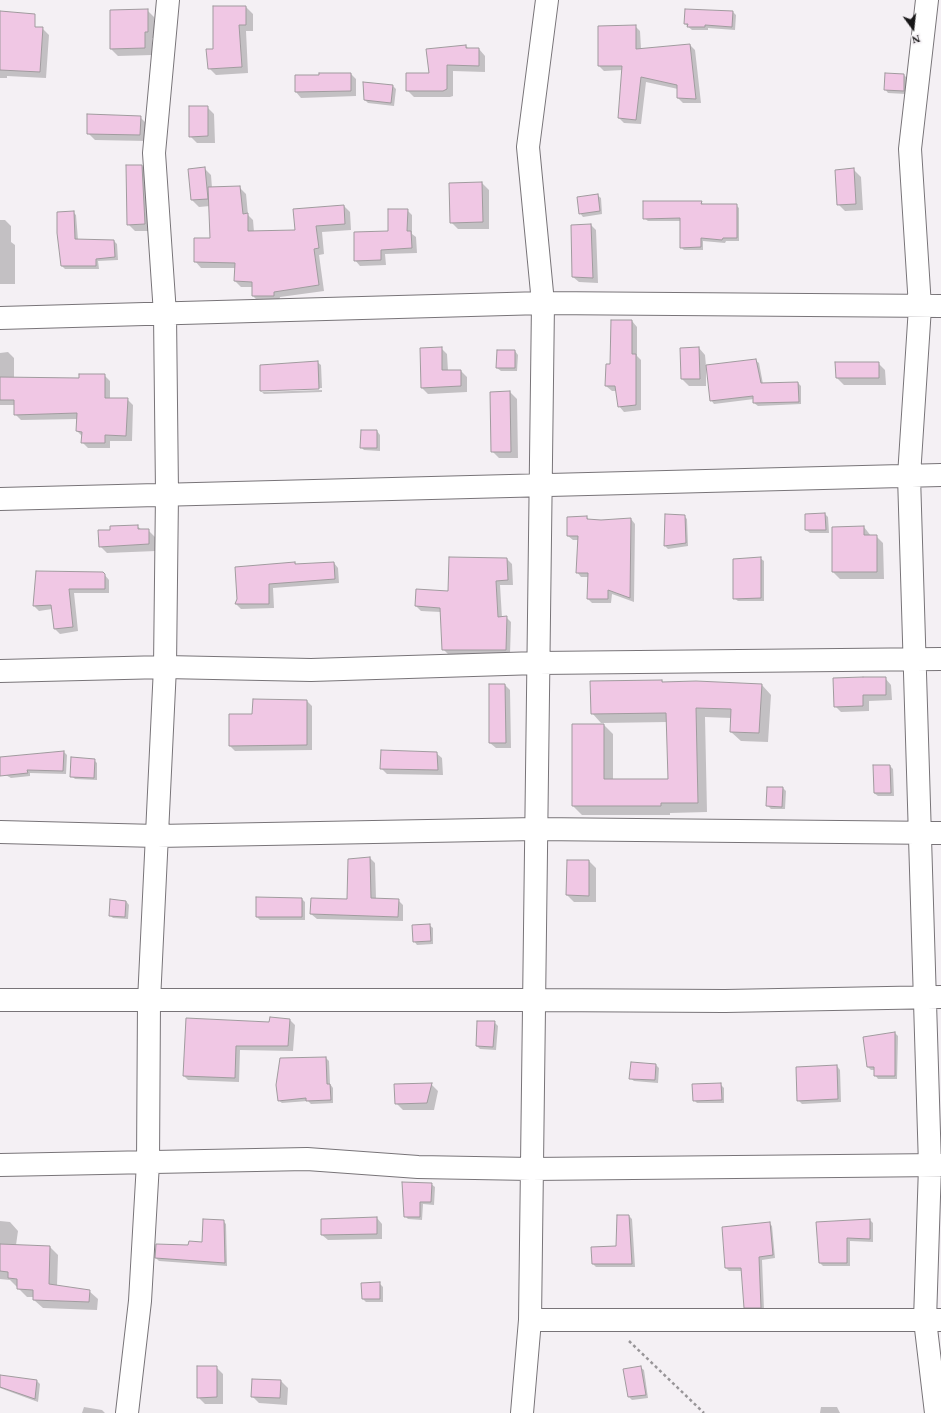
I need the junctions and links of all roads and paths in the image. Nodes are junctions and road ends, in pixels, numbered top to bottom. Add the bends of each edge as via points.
1 (168, 0) edge
2 (547, 0) edge
3 (927, 0) edge
4 (543, 303) junction
5 (931, 307) edge
6 (165, 314) junction
7 (0, 318) edge
8 (941, 475) edge
9 (909, 476) junction
10 (540, 484) junction
11 (167, 493) junction
12 (0, 499) edge
13 (941, 659) edge
14 (916, 660) junction
15 (538, 663) junction
16 (165, 668) junction
17 (0, 671) edge
18 (536, 829) junction
19 (0, 832) edge
20 (930, 833) edge
21 (157, 836) junction
22 (932, 998) edge
23 (0, 1000) edge
24 (534, 1000) junction
25 (149, 1001) junction
26 (148, 1163) junction
27 (0, 1165) edge
28 (935, 1166) edge
29 (531, 1169) junction
30 (530, 1320) junction
31 (617, 1320) junction
32 (933, 1320) edge
33 (126, 1413) edge
34 (522, 1413) edge
35 (704, 1413) edge
36 (936, 1413) edge

1 - 6 street via 154,153
2 - 4 street via 528,147
3 - 5 street via 910,149
4 - 5 street
4 - 6 street
4 - 10 street
5 - 9 street
6 - 7 street
6 - 11 street
8 - 9 street
9 - 10 street
9 - 14 street
10 - 11 street
10 - 15 street
11 - 12 street
11 - 16 street
13 - 14 street
14 - 15 street
14 - 20 street
15 - 16 street via 311,670
15 - 18 street
16 - 17 street
16 - 21 street
18 - 20 street
18 - 21 street
18 - 24 street
19 - 21 street
20 - 22 street
21 - 25 street
22 - 24 street
22 - 28 street
23 - 25 street
24 - 25 street
24 - 29 street
25 - 26 street
26 - 27 street
26 - 29 street via 307,1159 418,1167
26 - 33 street via 140,1301
28 - 29 street
28 - 32 street
29 - 30 street
30 - 31 street
30 - 34 street
31 - 32 street
31 - 35 path via 630,1343
32 - 36 street

